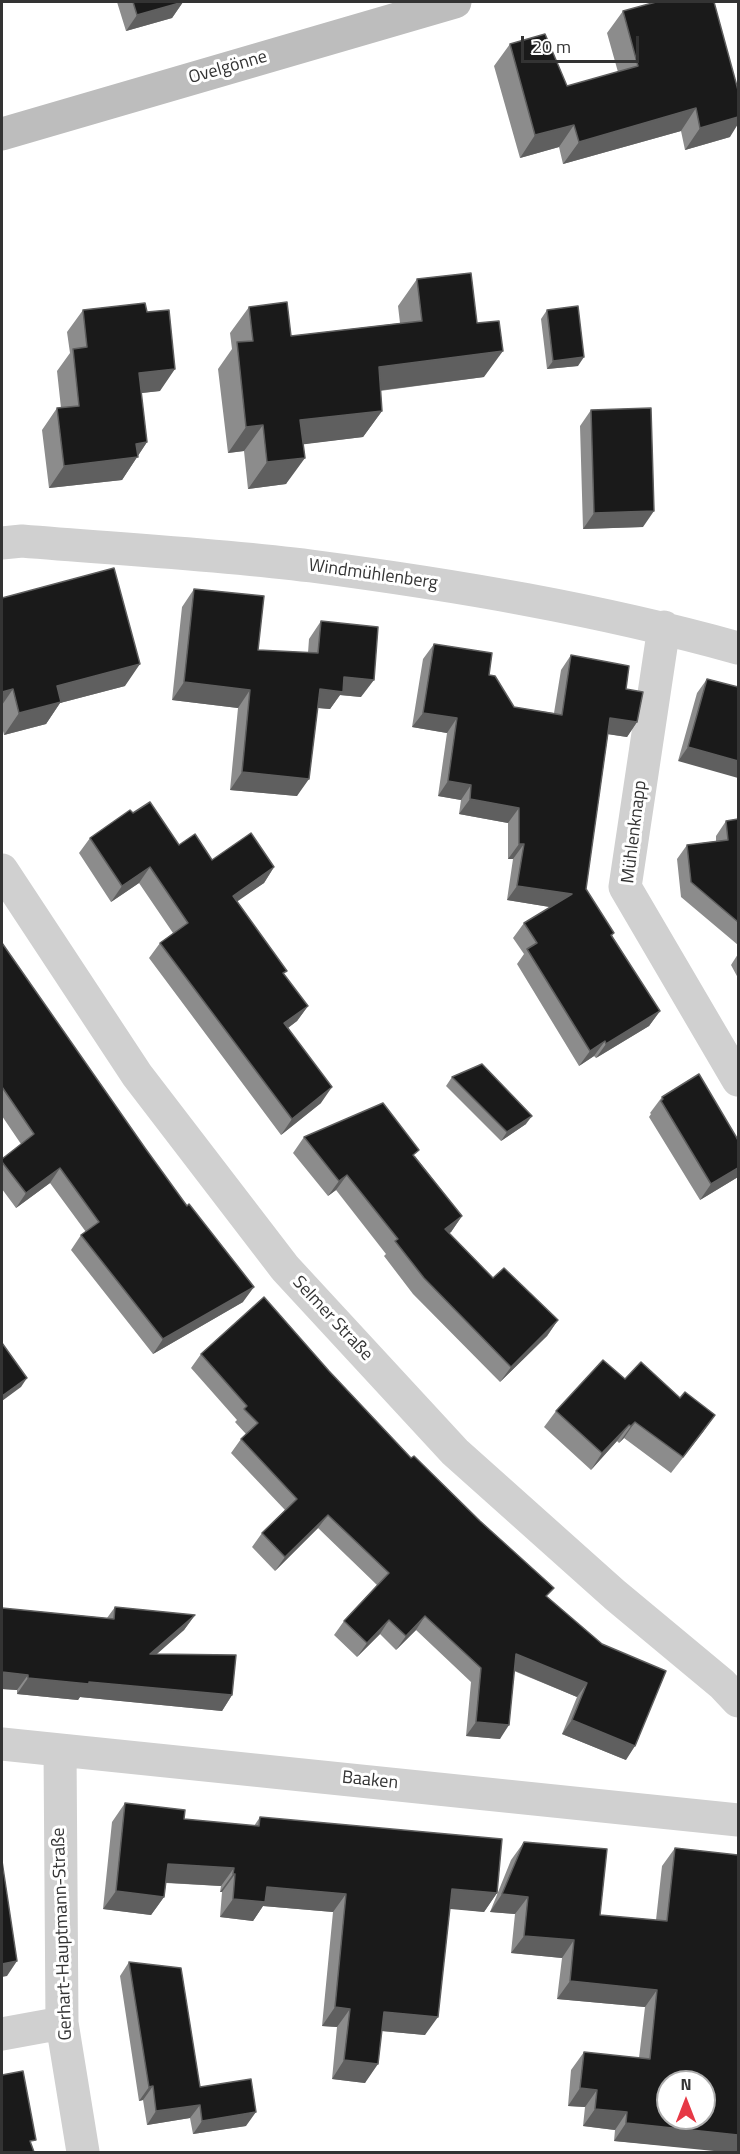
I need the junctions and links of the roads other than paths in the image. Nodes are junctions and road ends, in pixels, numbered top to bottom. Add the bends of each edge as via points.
1 (455, 2) edge
2 (2, 134) edge
3 (2, 543) edge
4 (664, 627) junction
5 (738, 648) edge
6 (2, 870) edge
7 (738, 1080) edge
8 (738, 1701) edge
9 (2, 1744) edge
10 (60, 1750) junction
11 (738, 1820) edge
12 (62, 2023) junction
13 (2, 2034) edge
14 (83, 2152) edge

1 - 2 main road, Ovelgönne
3 - 4 street, Windmühlenberg via 22,541 309,566 524,598
4 - 5 street, Windmühlenberg
4 - 7 street, Mühlenknapp via 625,887
6 - 8 street, Selmer Straße via 137,1075 285,1268 455,1452
9 - 10 street, Baaken
10 - 11 street, Baaken
10 - 12 street, Gerhart-Hauptmann-Straße
12 - 13 street
12 - 14 street, Gerhart-Hauptmann-Straße

